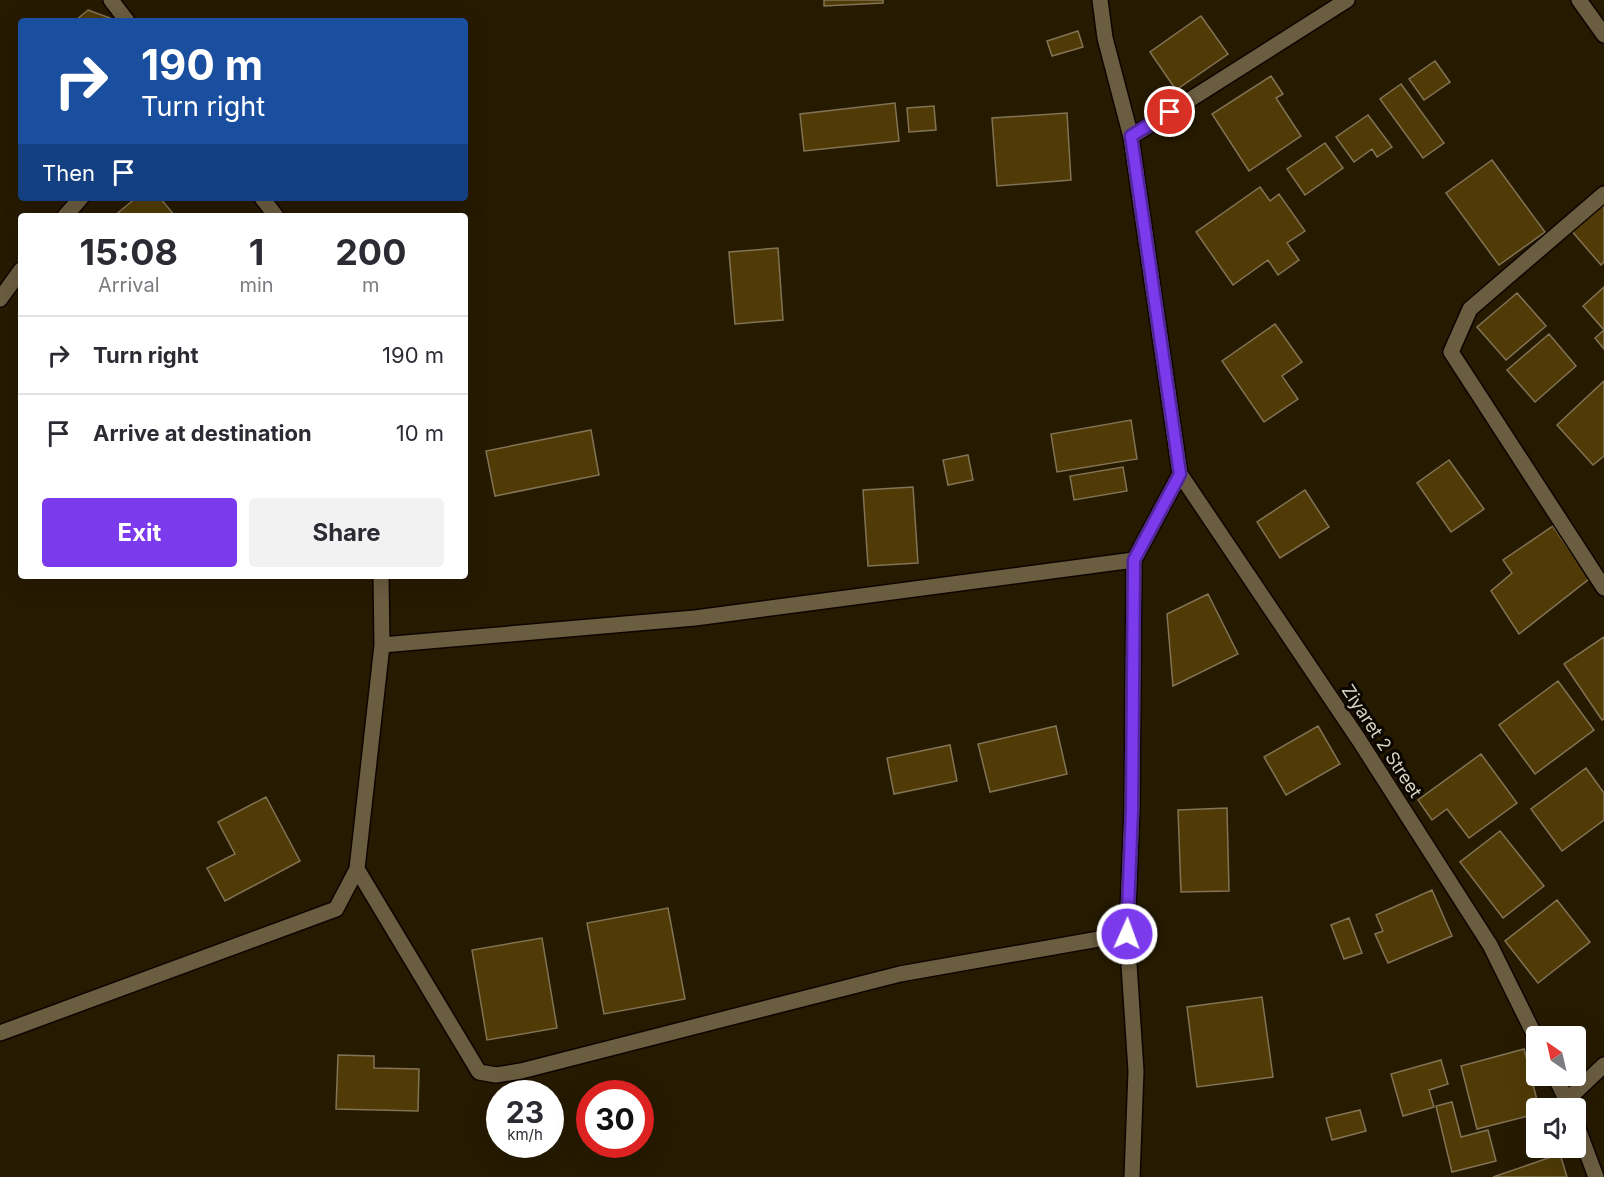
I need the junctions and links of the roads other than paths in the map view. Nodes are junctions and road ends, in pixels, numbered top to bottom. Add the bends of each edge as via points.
1 (111, 0) edge
2 (1100, 0) edge
3 (1347, 0) edge
4 (1579, 0) edge
5 (125, 18) edge
6 (1604, 35) edge
7 (1131, 136) junction
8 (1604, 194) edge
9 (78, 201) edge
10 (264, 201) edge
11 (68, 213) edge
12 (274, 213) edge
13 (18, 274) edge
14 (0, 299) edge
15 (1180, 474) junction
16 (1134, 560) junction
17 (381, 579) edge
18 (1604, 588) edge
19 (382, 645) junction
20 (357, 870) junction
21 (1127, 934) junction
22 (1530, 1026) edge
23 (0, 1033) edge
24 (1604, 1065) edge
25 (1574, 1098) edge
26 (1586, 1150) edge
27 (1132, 1177) edge
28 (1596, 1177) edge

1 - 5 street
2 - 7 street via 1105,38
3 - 7 street
4 - 6 street
7 - 15 street
8 - 18 street via 1470,309 1451,352
9 - 11 street
10 - 12 street
13 - 14 street
15 - 16 street
15 - 22 street, Ziyaret 2 Street via 1359,740 1490,945
16 - 19 street via 695,618
16 - 21 street
17 - 19 street
19 - 20 street
20 - 21 street via 479,1072 496,1075 900,974
20 - 23 street via 336,909
21 - 27 street via 1136,1071
24 - 25 street
26 - 28 street

